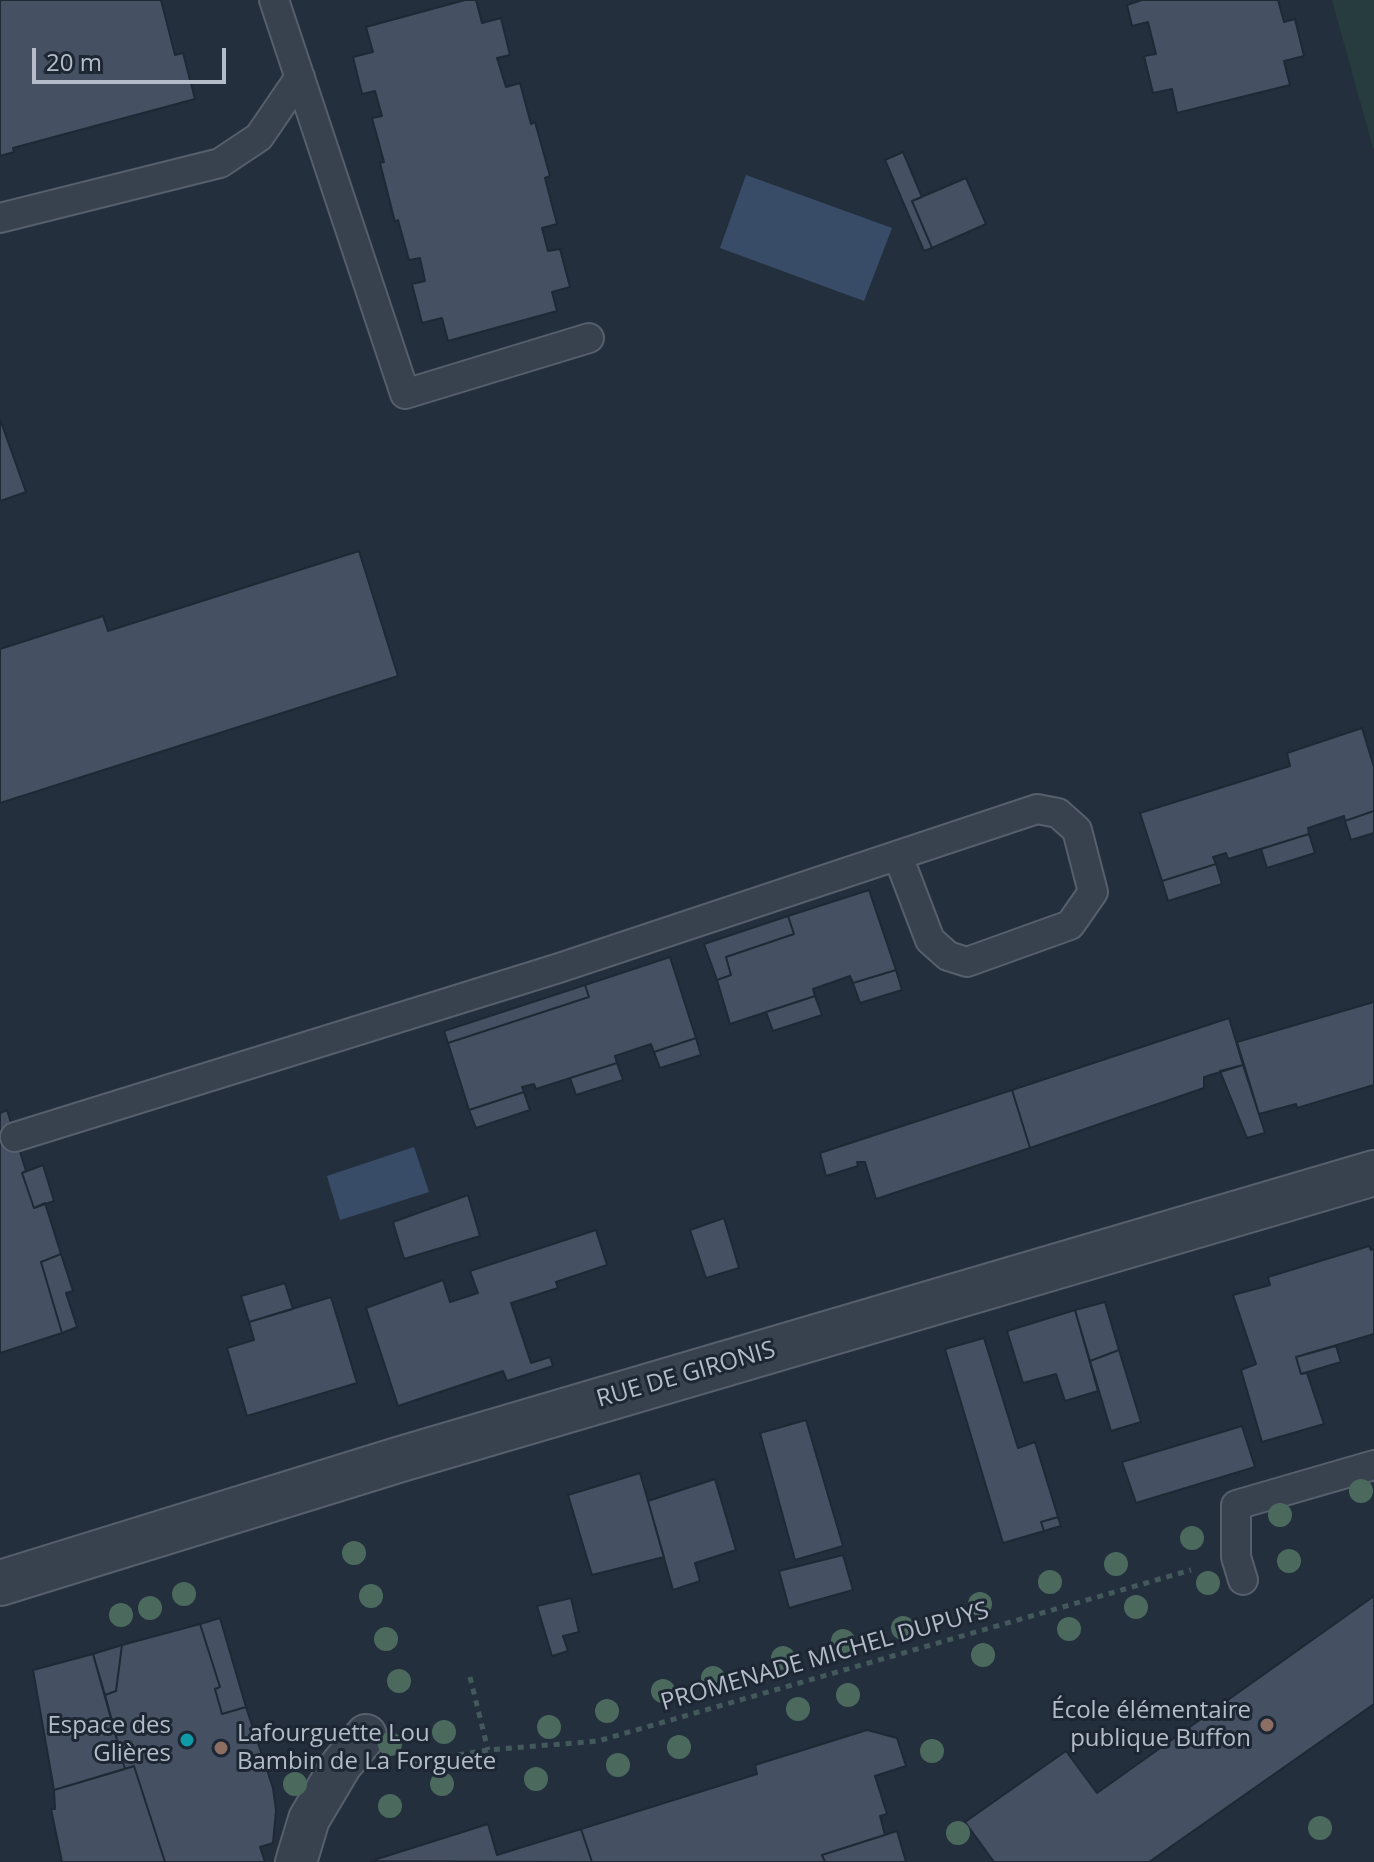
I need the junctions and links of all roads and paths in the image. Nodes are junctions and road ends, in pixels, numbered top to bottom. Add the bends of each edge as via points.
1 (274, 0) edge
2 (300, 77) junction
3 (0, 218) edge
4 (589, 338) dead end
5 (898, 856) junction
6 (15, 1137) dead end
7 (1374, 1173) edge
8 (1374, 1465) edge
9 (1240, 1569) joint
10 (0, 1583) edge
11 (470, 1677) dead end
12 (366, 1735) dead end
13 (488, 1750) junction
14 (409, 1763) dead end
15 (296, 1862) edge

1 - 2 lane
2 - 3 lane via 259,137 220,163
2 - 4 lane via 405,394
5 - 5 lane via 1037,809 1058,813 1077,830 1093,892 1070,925 967,962 948,956 930,940
5 - 6 lane
7 - 10 street, RUE DE GIRONIS via 401,1459
8 - 9 lane via 1236,1505
9 - 13 path, PROMENADE MICHEL DUPUYS via 598,1741
11 - 13 path
12 - 15 street via 309,1819
13 - 14 path, PROMENADE MICHEL DUPUYS

